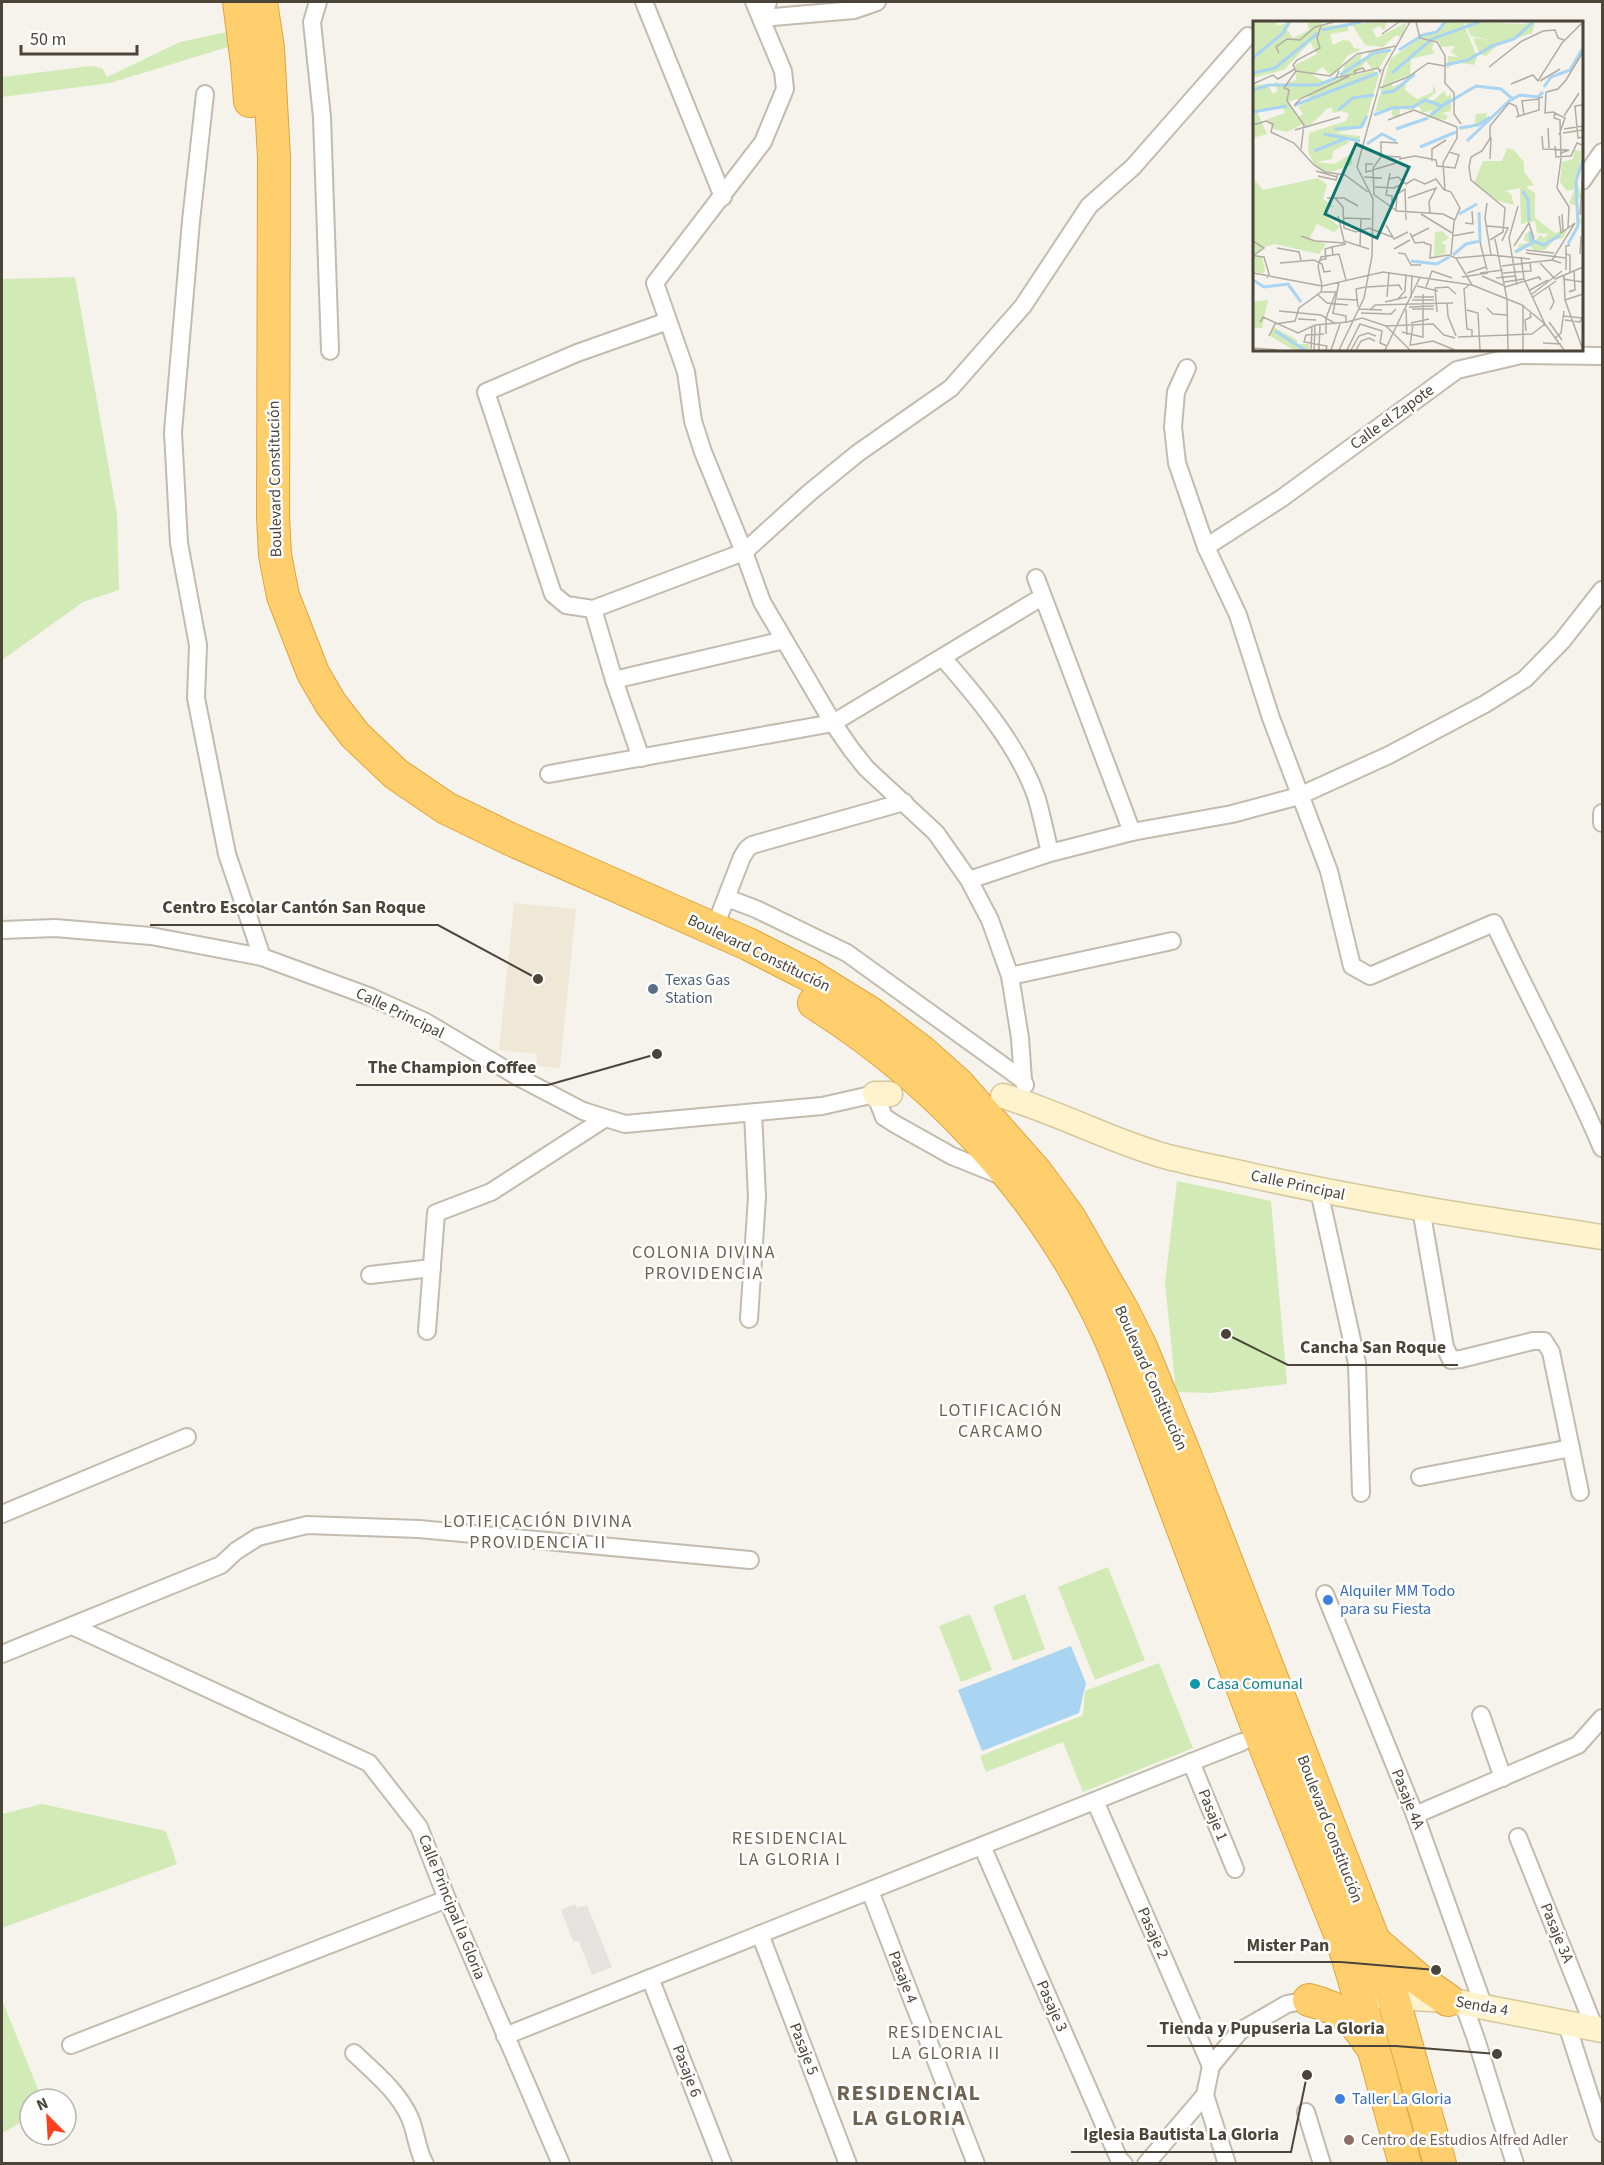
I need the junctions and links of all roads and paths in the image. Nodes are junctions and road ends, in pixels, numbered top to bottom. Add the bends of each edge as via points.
1 (239, 2) edge
2 (261, 2) edge
3 (318, 2) edge
4 (644, 2) edge
5 (754, 2) edge
6 (768, 2) edge
7 (877, 2) edge
8 (761, 18) junction
9 (1248, 36) dead end
10 (204, 94) dead end
11 (1602, 152) edge
12 (1583, 178) edge
13 (723, 197) junction
14 (668, 321) junction
15 (330, 351) dead end
16 (1557, 352) edge
17 (1602, 356) edge
18 (1186, 368) dead end
19 (1206, 547) junction
20 (744, 552) junction
21 (1036, 578) dead end
22 (1602, 590) edge
23 (1042, 597) junction
24 (593, 609) junction
25 (784, 640) junction
26 (943, 658) junction
27 (614, 680) junction
28 (834, 723) junction
29 (641, 758) junction
30 (549, 774) dead end
31 (1299, 796) junction
32 (904, 802) junction
33 (1602, 813) edge
34 (1602, 824) edge
35 (1132, 832) junction
36 (1050, 853) junction
37 (969, 880) junction
38 (727, 898) junction
39 (714, 929) junction
40 (2, 930) edge
41 (1172, 941) dead end
42 (262, 957) junction
43 (1011, 976) junction
44 (1023, 1080) junction
45 (1003, 1096) dead end
46 (1034, 1105) junction
47 (753, 1113) junction
48 (604, 1119) junction
49 (1602, 1148) edge
50 (1015, 1182) junction
51 (1319, 1191) junction
52 (1420, 1209) junction
53 (1602, 1237) edge
54 (432, 1268) junction
55 (370, 1275) dead end
56 (749, 1319) dead end
57 (427, 1331) dead end
58 (187, 1437) dead end
59 (1571, 1448) junction
60 (1420, 1478) dead end
61 (1580, 1492) dead end
62 (1361, 1493) dead end
63 (2, 1514) edge
64 (750, 1560) dead end
65 (1325, 1594) dead end
66 (72, 1626) junction
67 (2, 1654) edge
68 (1481, 1715) dead end
69 (1602, 1718) edge
70 (1242, 1742) dead end
71 (1191, 1762) junction
72 (1503, 1778) junction
73 (1095, 1801) junction
74 (1415, 1815) junction
75 (1518, 1837) dead end
76 (982, 1846) junction
77 (1235, 1869) dead end
78 (870, 1891) junction
79 (447, 1899) junction
80 (760, 1934) junction
81 (1342, 1939) junction
82 (1374, 1941) junction
83 (650, 1978) junction
84 (1359, 1996) junction
85 (1393, 1997) junction
86 (1309, 2000) junction
87 (1458, 2002) junction
88 (1566, 2022) junction
89 (1599, 2030) edge
90 (505, 2036) junction
91 (1404, 2040) junction
92 (71, 2045) dead end
93 (1373, 2050) junction
94 (354, 2053) dead end
95 (1211, 2066) junction
96 (1205, 2095) junction
97 (1306, 2112) dead end
98 (1602, 2133) edge
99 (425, 2163) edge
100 (561, 2163) edge
101 (723, 2163) edge
102 (848, 2163) edge
103 (976, 2163) edge
104 (1124, 2163) edge
105 (1146, 2163) edge
106 (1227, 2163) edge
107 (1322, 2163) edge
108 (1405, 2163) edge
109 (1440, 2163) edge
110 (1515, 2163) edge

1 - 50 highway, Boulevard Constitución via 253,143 255,552 275,639 314,716 367,776 418,817 778,982 847,1024 946,1106
2 - 39 highway, Boulevard Constitución via 268,48 274,158 275,555 286,607 313,673 355,735 420,792 510,839
3 - 15 street via 312,22 322,117
4 - 13 street
5 - 8 street
6 - 8 street
7 - 8 street via 854,10
8 - 13 street via 783,70 785,89 763,142
9 - 20 street via 1133,167 1089,206 1023,306 951,388 858,453
10 - 42 street via 173,432 179,543 198,645 196,698 227,854
11 - 12 street
13 - 14 street via 655,283
14 - 20 street via 686,372 696,432
14 - 24 street via 577,353 486,392 553,594 566,605
16 - 17 street, Calle el Zapote
16 - 19 street, Calle el Zapote via 1521,355 1457,370 1282,498
18 - 19 street via 1176,392 1173,428 1177,463
19 - 31 street via 1238,615
20 - 24 street
20 - 25 street via 762,602
21 - 23 street
22 - 31 street via 1562,641 1525,679 1389,755
23 - 26 street
23 - 35 street
24 - 27 street
25 - 27 street
25 - 28 street
26 - 28 street
26 - 36 street via 975,695 1018,758 1036,798
27 - 29 street
28 - 29 street
28 - 32 street via 866,768
29 - 30 street
31 - 35 street via 1232,814
31 - 49 street via 1329,871 1352,966 1370,976 1494,923
32 - 37 street via 936,833
32 - 38 street via 752,845 742,857
33 - 34 street
35 - 36 street
36 - 37 street
37 - 43 street via 990,920
38 - 39 street
38 - 44 street via 847,953
39 - 82 highway, Boulevard Constitución via 828,986 921,1051 958,1084 1036,1172 1069,1217 1141,1347
40 - 42 street, Calle Principal via 117,932
41 - 43 street
42 - 48 street, Calle Principal via 424,1021 520,1078
43 - 44 street
44 - 46 street
45 - 46 street, Calle Principal
46 - 51 street, Calle Principal via 1161,1155
47 - 48 street, Calle Principal via 625,1124
47 - 50 street, Calle Principal via 822,1106 883,1094 884,1117 952,1156
47 - 56 street via 757,1197
48 - 54 street via 491,1192 436,1213
50 - 81 highway, Boulevard Constitución via 1052,1232 1114,1347 1249,1706
51 - 52 street, Calle Principal
51 - 62 street via 1357,1363
52 - 53 street, Calle Principal
52 - 59 street via 1445,1347 1451,1359 1544,1341 1551,1352
54 - 55 street
54 - 57 street
58 - 63 street
59 - 60 street
59 - 61 street
64 - 66 street via 419,1529 307,1526 258,1537 221,1565
65 - 74 street, Pasaje 4A
66 - 67 street
66 - 79 street, Calle Principal la Gloria via 369,1763 419,1827
68 - 72 street
69 - 72 street via 1578,1745
70 - 71 street
71 - 73 street
71 - 77 street, Pasaje 1
72 - 74 street
73 - 76 street
73 - 95 street, Pasaje 2
74 - 87 street, Pasaje 4A
75 - 89 street, Pasaje 3A
76 - 78 street
76 - 104 street, Pasaje 3
78 - 80 street
78 - 103 street, Pasaje 4
79 - 90 street, Calle Principal la Gloria
79 - 92 street
80 - 83 street
80 - 102 street, Pasaje 5
81 - 84 highway, Boulevard Constitución
81 - 86 highway via 1338,1970
82 - 85 highway, Boulevard Constitución
82 - 87 highway via 1418,1979
83 - 90 street
83 - 101 street, Pasaje 6
84 - 85 street, Senda 4
84 - 86 street
84 - 93 highway, Boulevard Constitución
85 - 87 street, Senda 4
85 - 91 highway, Boulevard Constitución
86 - 93 highway via 1347,2016
86 - 95 street via 1287,2004 1240,2031
87 - 88 street, Senda 4
87 - 91 highway via 1422,2007 1409,2022
87 - 110 street, Pasaje 4A
88 - 89 street, Senda 4
88 - 98 street
90 - 100 street, Calle Principal la Gloria
91 - 109 highway, Boulevard Constitución
93 - 108 highway, Boulevard Constitución
94 - 99 street via 392,2090 410,2117
95 - 96 street
96 - 105 street
96 - 106 street
97 - 107 street

